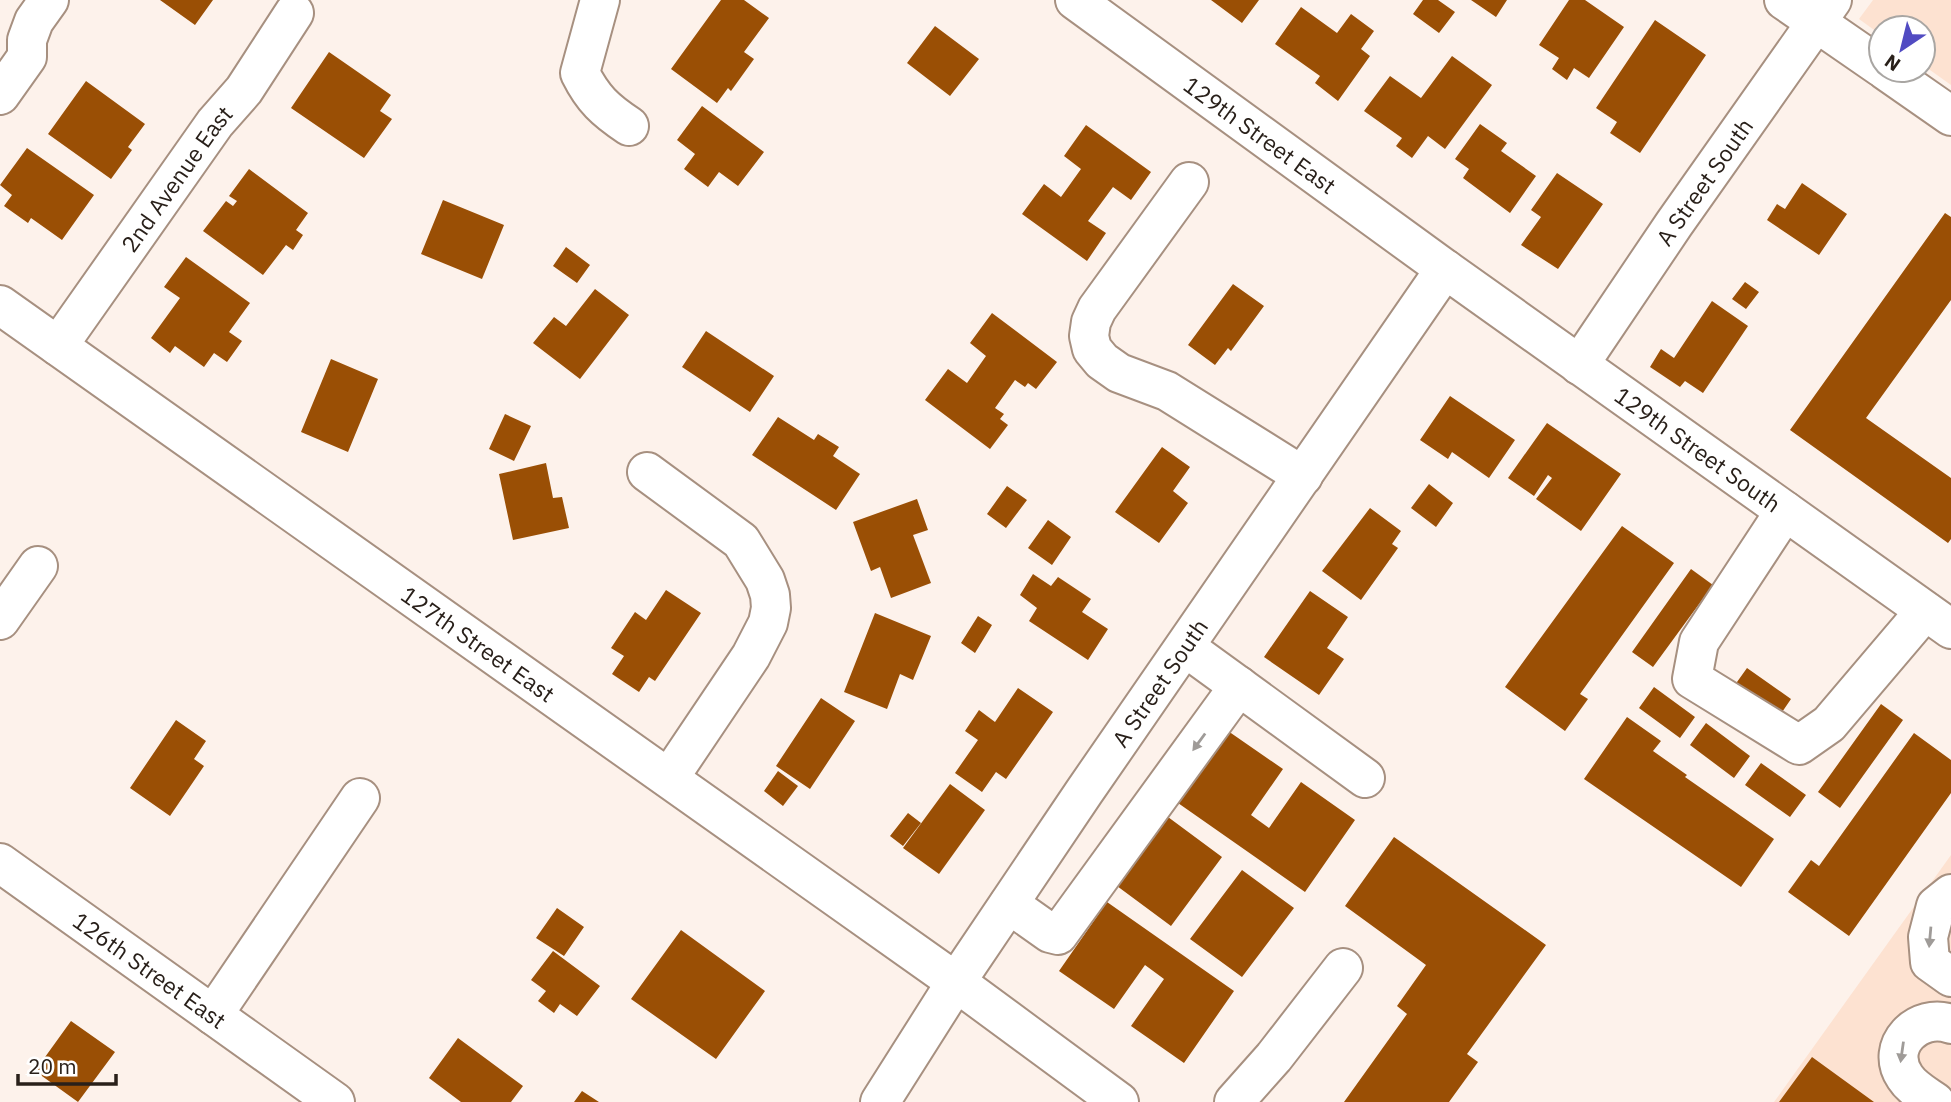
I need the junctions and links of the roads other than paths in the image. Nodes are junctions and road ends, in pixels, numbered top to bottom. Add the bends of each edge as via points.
1 (49, 0) edge
2 (600, 0) edge
3 (1075, 0) edge
4 (1784, 0) edge
5 (1824, 11) edge
6 (294, 13) dead end
7 (1867, 53) edge
8 (1905, 84) edge
9 (0, 95) edge
10 (1951, 116) edge
11 (629, 125) dead end
12 (1189, 182) dead end
13 (1445, 269) junction
14 (0, 305) edge
15 (58, 346) junction
16 (1579, 365) junction
17 (647, 472) dead end
18 (1303, 477) junction
19 (1785, 511) junction
20 (38, 566) dead end
21 (0, 620) edge
22 (1938, 620) edge
23 (1185, 647) junction
24 (1239, 686) junction
25 (668, 778) junction
26 (1365, 778) dead end
27 (360, 798) dead end
28 (0, 863) edge
29 (1951, 894) edge
30 (1009, 904) junction
31 (1343, 968) dead end
32 (1951, 977) edge
33 (956, 982) junction
34 (213, 1015) junction
35 (1950, 1023) edge
36 (335, 1102) edge
37 (880, 1102) edge
38 (1119, 1102) edge
39 (1234, 1102) edge
40 (1935, 1102) edge

1 - 9 street via 27,40 27,57
2 - 11 street via 580,73 590,93
3 - 13 street, 129th Street East
4 - 5 street
5 - 7 street
5 - 16 street, A Street South
6 - 15 street, 2nd Avenue East via 244,90 215,123
8 - 10 street
12 - 18 street via 1097,309 1090,329 1092,349 1119,373 1167,391
13 - 16 street, 129th Street South
13 - 18 street, A Street South
14 - 15 street, 127th Street East
15 - 25 street, 127th Street East
16 - 19 street, 129th Street South
17 - 25 street via 741,541 765,580 771,608 751,656
18 - 23 street, A Street South
19 - 22 street, 129th Street South
19 - 22 street via 1699,642 1692,680 1798,745 1829,724
20 - 21 street
23 - 24 street
23 - 30 street, A Street South
24 - 26 street
24 -> 30 street via 1058,935
25 - 33 street, 127th Street East
27 - 34 street
28 - 34 street, 126th Street East
29 -> 32 street via 1936,906 1928,937 1930,962
30 - 33 street, A Street South
31 - 39 street
33 - 37 street, A Street South
33 - 38 street, 127th Street East
34 - 36 street, 126th Street East
35 -> 40 street via 1936,1020 1913,1028 1901,1047 1900,1067 1905,1076

